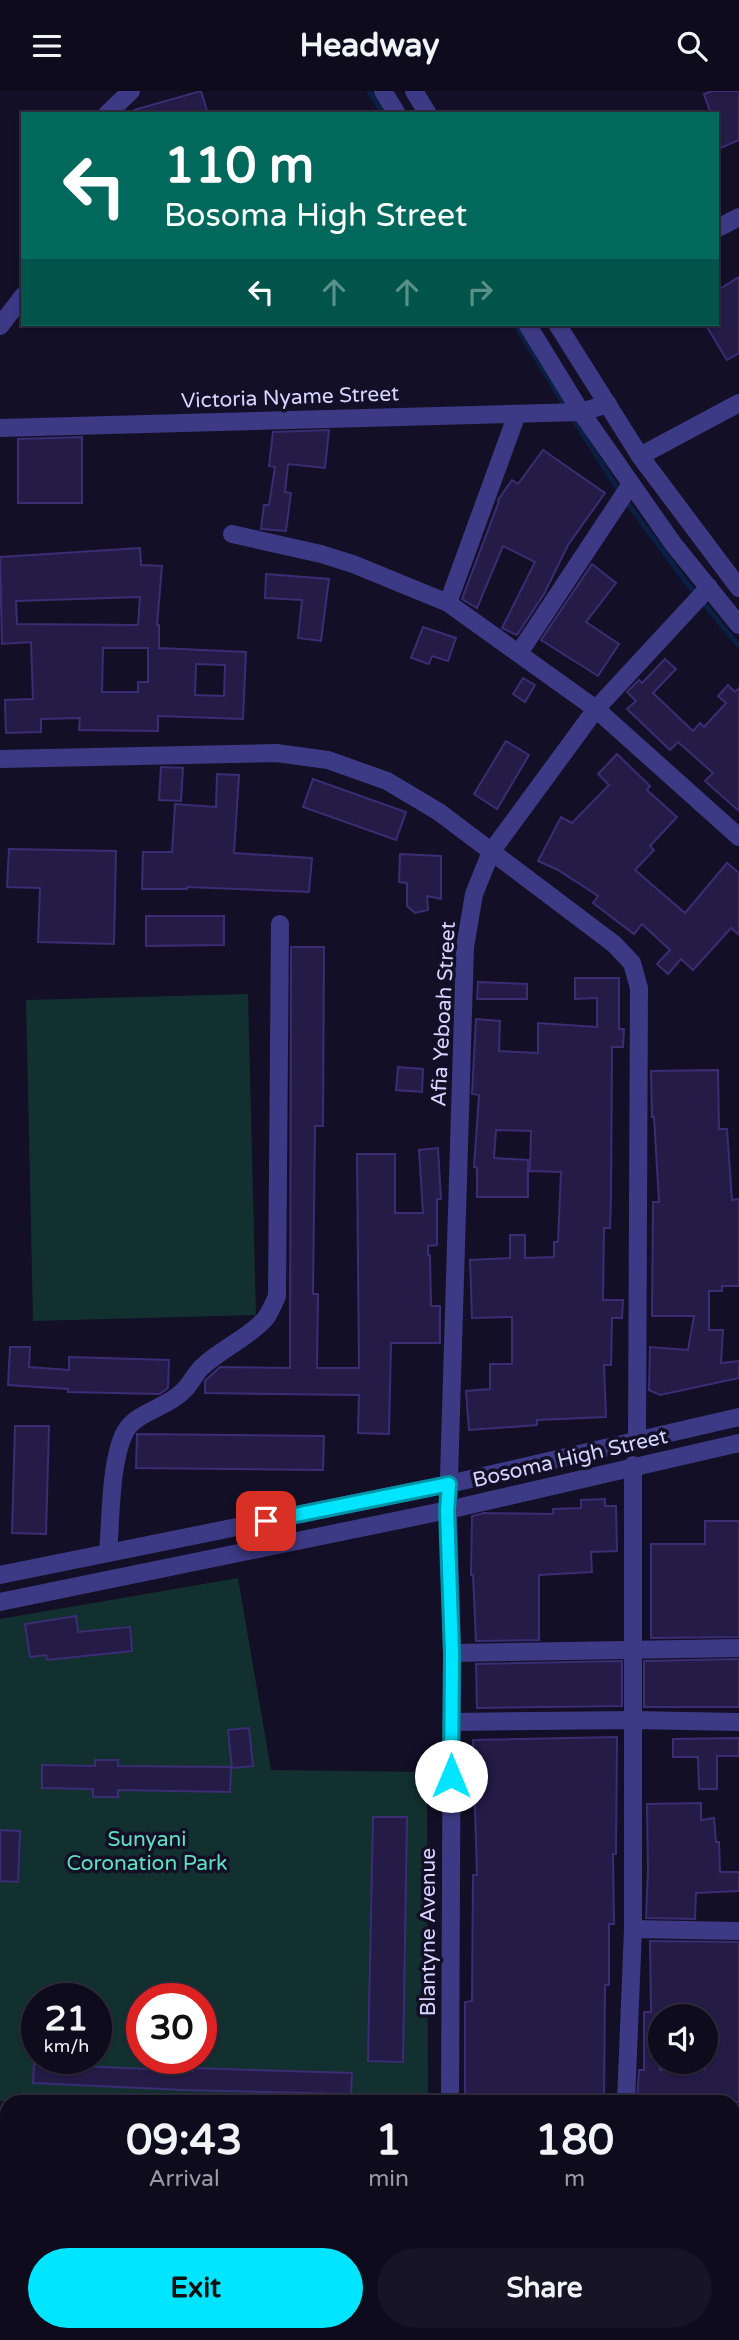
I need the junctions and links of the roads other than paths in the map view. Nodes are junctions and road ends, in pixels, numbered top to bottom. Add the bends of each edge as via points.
1 (131, 91) edge
2 (383, 91) edge
3 (414, 91) edge
4 (109, 112) edge
5 (396, 112) edge
6 (427, 112) edge
7 (739, 217) edge
8 (719, 227) edge
9 (21, 299) edge
10 (0, 326) edge
11 (528, 326) edge
12 (558, 326) edge
13 (739, 403) edge
14 (608, 404) junction
15 (581, 412) junction
16 (517, 414) junction
17 (0, 428) edge
18 (640, 456) junction
19 (631, 484) junction
20 (232, 534) dead end
21 (709, 587) junction
22 (739, 588) edge
23 (448, 603) junction
24 (739, 625) edge
25 (519, 653) junction
26 (597, 709) junction
27 (0, 759) edge
28 (739, 837) edge
29 (491, 852) junction
30 (281, 924) dead end
31 (739, 1417) edge
32 (637, 1441) junction
33 (739, 1443) edge
34 (634, 1465) junction
35 (449, 1484) junction
36 (447, 1510) junction
37 (108, 1553) junction
38 (0, 1575) edge
39 (0, 1602) edge
40 (739, 1648) edge
41 (633, 1651) junction
42 (452, 1653) junction
43 (633, 1720) junction
44 (451, 1722) junction
45 (739, 1722) edge
46 (633, 1929) junction
47 (739, 1931) edge
48 (450, 2095) edge
49 (626, 2095) edge

1 - 4 street
2 - 5 street
3 - 6 street
7 - 8 street
9 - 10 street
11 - 15 street
12 - 14 street
13 - 18 street
14 - 15 street, Victoria Nyame Street
14 - 18 street
15 - 16 street, Victoria Nyame Street
15 - 19 street
16 - 17 street, Victoria Nyame Street
16 - 23 street
18 - 22 street
19 - 21 street
19 - 25 street
20 - 23 street via 353,563
21 - 24 street
21 - 26 street, Afia Yeboah Street
23 - 25 street
25 - 26 street
26 - 28 street
26 - 29 street, Afia Yeboah Street
27 - 29 street via 276,753 328,759 387,781 439,812
29 - 32 street via 614,944 632,963 639,988
29 - 35 street, Afia Yeboah Street via 474,894 465,947
30 - 37 street via 277,1296 266,1318 219,1352 189,1387 126,1429 117,1453
31 - 32 street, Bosoma High Street
32 - 35 street, Bosoma High Street
33 - 34 street, Bosoma High Street
34 - 36 street, Bosoma High Street
34 - 41 street
35 - 36 street, Afia Yeboah Street
35 - 37 street, Bosoma High Street
36 - 39 street, Bosoma High Street
36 - 42 street, Blantyne Avenue
37 - 38 street, Bosoma High Street
40 - 41 street
41 - 42 street
41 - 43 street
42 - 44 street, Blantyne Avenue
43 - 44 street
43 - 45 street
43 - 46 street
44 - 48 street, Blantyne Avenue
46 - 47 street
46 - 49 street

